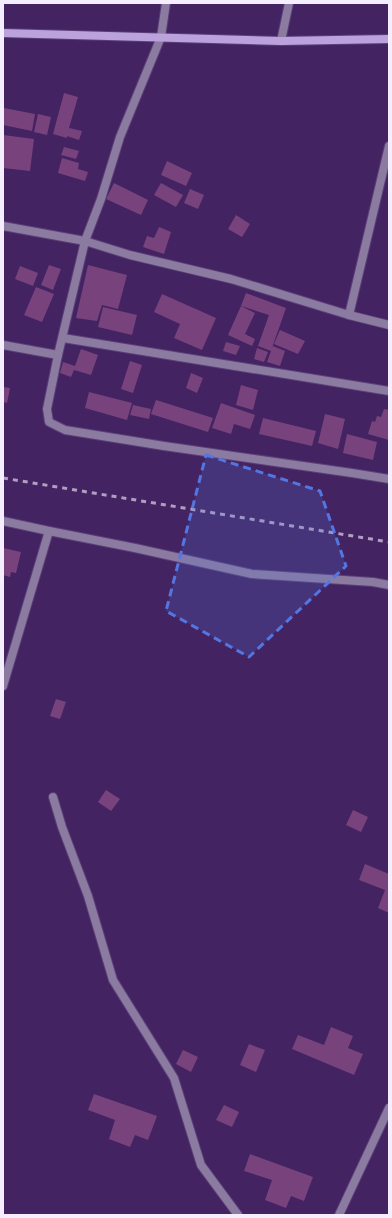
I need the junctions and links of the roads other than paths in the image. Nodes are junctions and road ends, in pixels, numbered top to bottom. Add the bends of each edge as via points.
1 (166, 3) edge
2 (289, 3) edge
3 (3, 33) edge
4 (161, 37) junction
5 (389, 39) edge
6 (281, 41) junction
7 (389, 146) edge
8 (3, 226) edge
9 (85, 241) junction
10 (349, 315) junction
11 (389, 325) edge
12 (63, 338) junction
13 (3, 345) edge
14 (58, 355) junction
15 (389, 391) edge
16 (389, 479) edge
17 (3, 521) edge
18 (49, 531) junction
19 (389, 585) edge
20 (3, 686) edge
21 (53, 797) dead end
22 (389, 1108) edge
23 (238, 1215) edge
24 (338, 1215) edge

1 - 4 street
2 - 6 street
3 - 4 street
4 - 6 street
4 - 9 street via 120,137
5 - 6 street
7 - 10 street
8 - 9 street
9 - 10 street via 130,255 231,279
9 - 12 street
10 - 11 street
12 - 14 street
12 - 15 street
13 - 14 street
14 - 16 street via 47,408 49,422 66,430
17 - 18 street
18 - 19 street via 252,574
18 - 20 street
21 - 23 street via 114,980 174,1078 201,1165
22 - 24 street

